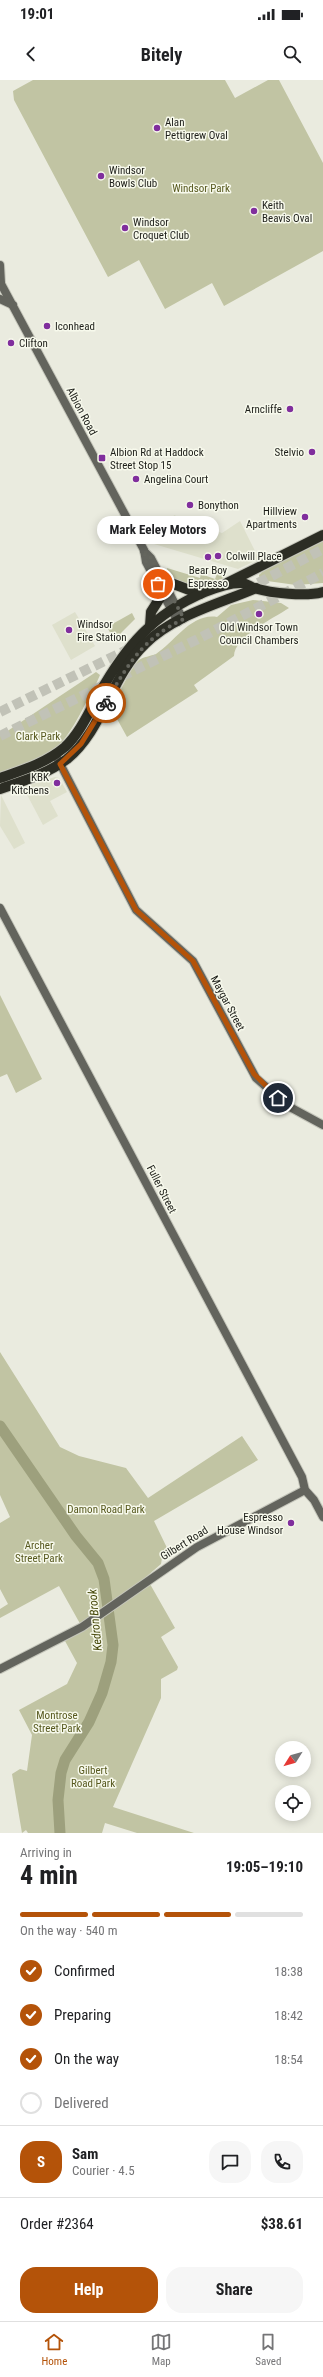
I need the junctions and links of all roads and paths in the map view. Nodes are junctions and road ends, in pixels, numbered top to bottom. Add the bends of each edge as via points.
1 (0, 265) edge
2 (0, 283) edge
3 (0, 299) edge
4 (13, 305) junction
5 (323, 535) edge
6 (144, 550) junction
7 (163, 580) junction
8 (223, 585) junction
9 (256, 588) junction
10 (323, 592) edge
11 (163, 593) junction
12 (200, 594) junction
13 (174, 608) junction
14 (181, 621) junction
15 (150, 626) junction
16 (55, 754) junction
17 (60, 764) junction
18 (0, 778) edge
19 (0, 789) edge
20 (0, 908) edge
21 (323, 1125) edge
22 (305, 1490) junction
23 (323, 1518) edge
24 (0, 1669) edge

1 - 2 street
2 - 4 street, Albion Road
3 - 4 street
4 - 6 street, Albion Road
5 - 8 highway
6 - 7 street, Albion Road
6 - 11 street, Albion Road via 146,562
7 - 12 highway
7 - 13 street, Albion Road
8 - 9 highway via 244,583
8 - 12 highway
9 - 10 highway via 297,595
9 - 14 highway
11 - 13 street, Albion Road
11 - 15 highway via 151,612
12 - 13 highway
13 - 14 street, Albion Road
13 - 15 highway
14 - 17 highway via 159,632 141,648 86,737
15 - 16 highway via 119,659 74,736
16 - 17 street, Maygar Street
16 - 18 highway via 33,767
17 - 19 highway via 42,774
17 - 21 street, Maygar Street via 136,910 193,961 256,1078 288,1106
20 - 22 street, Fuller Street via 302,1479
22 - 23 street via 314,1500
22 - 24 street, Gilbert Road via 192,1550 82,1627

